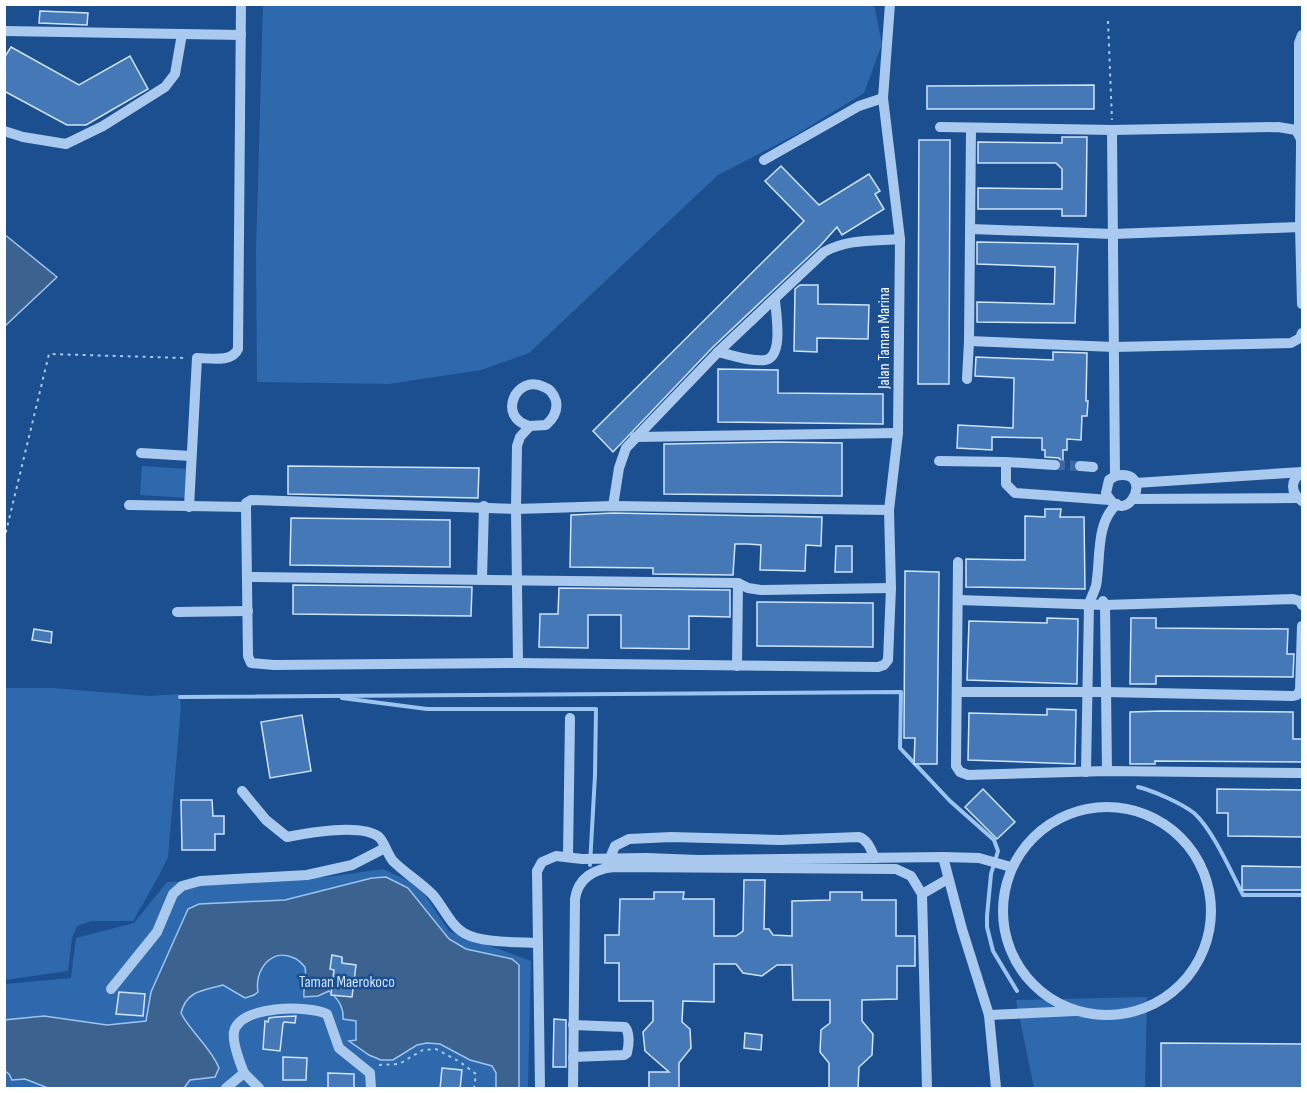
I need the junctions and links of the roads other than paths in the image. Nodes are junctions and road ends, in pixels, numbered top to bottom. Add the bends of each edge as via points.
1 (241, 4) edge
2 (890, 4) edge
3 (4, 31) edge
4 (182, 34) junction
5 (241, 35) junction
6 (1302, 35) edge
7 (882, 98) junction
8 (940, 127) dead end
9 (971, 129) junction
10 (1112, 130) junction
11 (4, 131) edge
12 (1299, 134) junction
13 (764, 160) dead end
14 (1300, 227) junction
15 (971, 229) junction
16 (1113, 234) junction
17 (900, 239) junction
18 (775, 300) junction
19 (1302, 304) edge
20 (1302, 333) edge
21 (969, 341) junction
22 (1114, 346) junction
23 (718, 352) junction
24 (967, 379) dead end
25 (530, 426) junction
26 (898, 433) junction
27 (635, 437) junction
28 (141, 453) dead end
29 (191, 456) junction
30 (939, 461) dead end
31 (1005, 462) junction
32 (1055, 465) tunnel mouth
33 (1080, 466) tunnel mouth
34 (1093, 467) dead end
35 (1302, 472) edge
36 (1114, 476) junction
37 (1136, 483) junction
38 (1134, 499) junction
39 (1300, 500) edge
40 (1113, 502) junction
41 (129, 505) dead end
42 (484, 506) junction
43 (613, 506) junction
44 (189, 507) junction
45 (246, 507) junction
46 (516, 509) junction
47 (889, 510) junction
48 (958, 562) dead end
49 (248, 577) junction
50 (482, 579) junction
51 (518, 579) junction
52 (738, 583) junction
53 (1095, 587) junction
54 (891, 588) junction
55 (958, 600) junction
56 (1089, 604) junction
57 (1105, 605) junction
58 (1302, 605) edge
59 (248, 611) junction
60 (177, 612) dead end
61 (1302, 626) edge
62 (518, 663) junction
63 (737, 666) junction
64 (957, 692) junction
65 (1087, 692) junction
66 (1105, 692) junction
67 (570, 718) dead end
68 (1107, 771) junction
69 (1086, 772) junction
70 (1302, 773) edge
71 (242, 791) dead end
72 (385, 848) junction
73 (568, 857) junction
74 (943, 857) junction
75 (875, 858) junction
76 (605, 862) junction
77 (1011, 867) junction
78 (948, 879) junction
79 (922, 894) junction
80 (537, 943) junction
81 (111, 989) dead end
82 (1074, 1011) junction
83 (989, 1015) junction
84 (573, 1025) junction
85 (573, 1057) junction
86 (244, 1073) junction
87 (226, 1089) edge
88 (259, 1089) edge
89 (371, 1089) edge
90 (540, 1089) edge
91 (573, 1089) edge
92 (927, 1089) edge
93 (996, 1089) edge

1 - 5 street
2 - 7 street, Jalan Taman Marina
3 - 4 street
4 - 5 street
4 - 11 street via 175,74 165,87 103,126 66,144
5 - 29 street via 238,349 230,358 196,358
6 - 12 street
7 - 13 street via 859,106
7 - 17 street, Jalan Taman Marina
8 - 9 street
9 - 10 street
9 - 15 street
10 - 12 street via 1284,127
10 - 16 street
12 - 14 street
14 - 16 street
14 - 19 street
15 - 16 street
15 - 21 street
16 - 22 street
17 - 18 street via 837,245 824,252
17 - 26 street, Jalan Taman Marina
18 - 23 street
18 - 23 street via 774,355 767,360
20 - 22 street via 1291,343
21 - 22 street
21 - 24 street
22 - 36 street
23 - 27 street
25 - 25 street via 546,425 554,418 557,407 555,396 538,384 518,390 513,400 516,420
25 - 46 street via 517,446
26 - 27 street
26 - 47 street, Jalan Taman Marina
27 - 43 street via 622,457
28 - 29 street
29 - 44 street
30 - 31 street
31 - 32 street
31 - 40 street via 1006,484 1015,493
33 - 34 street
35 - 37 street
35 - 39 street via 1292,486
36 - 37 street via 1123,474
36 - 40 street via 1106,486
37 - 38 street
38 - 39 street
38 - 40 street via 1123,505
40 - 53 street via 1103,527
41 - 44 street
42 - 45 street via 251,500
42 - 46 street
42 - 50 street
43 - 46 street
43 - 47 street
44 - 45 street
45 - 49 street
46 - 51 street
47 - 54 street, Jalan Taman Marina
48 - 55 street
49 - 50 street
49 - 59 street
50 - 51 street
51 - 52 street
51 - 62 street
52 - 54 street via 761,590
52 - 63 street
53 - 56 street
53 - 57 street
54 - 63 street, Jalan Taman Marina via 888,660 884,665
55 - 56 street
55 - 64 street
56 - 57 street
56 - 65 street
57 - 58 street via 1293,599
57 - 66 street
59 - 60 street
59 - 62 street via 248,656 258,665
61 - 66 street via 1300,690 1295,696
62 - 63 street
64 - 65 street
64 - 69 street via 956,766 960,772
65 - 66 street
65 - 69 street
66 - 68 street
67 - 73 street
68 - 69 street
68 - 70 street
71 - 72 street via 266,820 287,837 363,831 379,837
72 - 80 street via 466,935
72 - 81 street via 352,865 307,875 200,881 182,886 173,894 157,932
73 - 76 street
73 - 80 street via 551,857 537,871
74 - 75 street
74 - 77 street via 979,858
74 - 78 street
75 - 76 street via 646,858
75 - 76 street via 859,837 671,837 629,839 615,846
76 - 79 street via 896,869 910,876
76 - 84 street via 581,882 575,895
77 - 82 street via 1005,903 1014,953 1041,991
77 - 82 street via 1027,840 1046,825 1085,807 1116,805 1126,806 1173,832 1206,877 1212,909 1208,938 1185,982 1162,999 1130,1014 1090,1017
78 - 79 street
78 - 83 street
79 - 92 street
80 - 90 street
82 - 83 street
83 - 93 street
84 - 85 street
84 - 85 street via 624,1027 628,1046 624,1055
85 - 91 street
86 - 87 street
86 - 88 street
86 - 89 street via 234,1032 239,1023 250,1014 319,1010 327,1014 339,1048 370,1073

